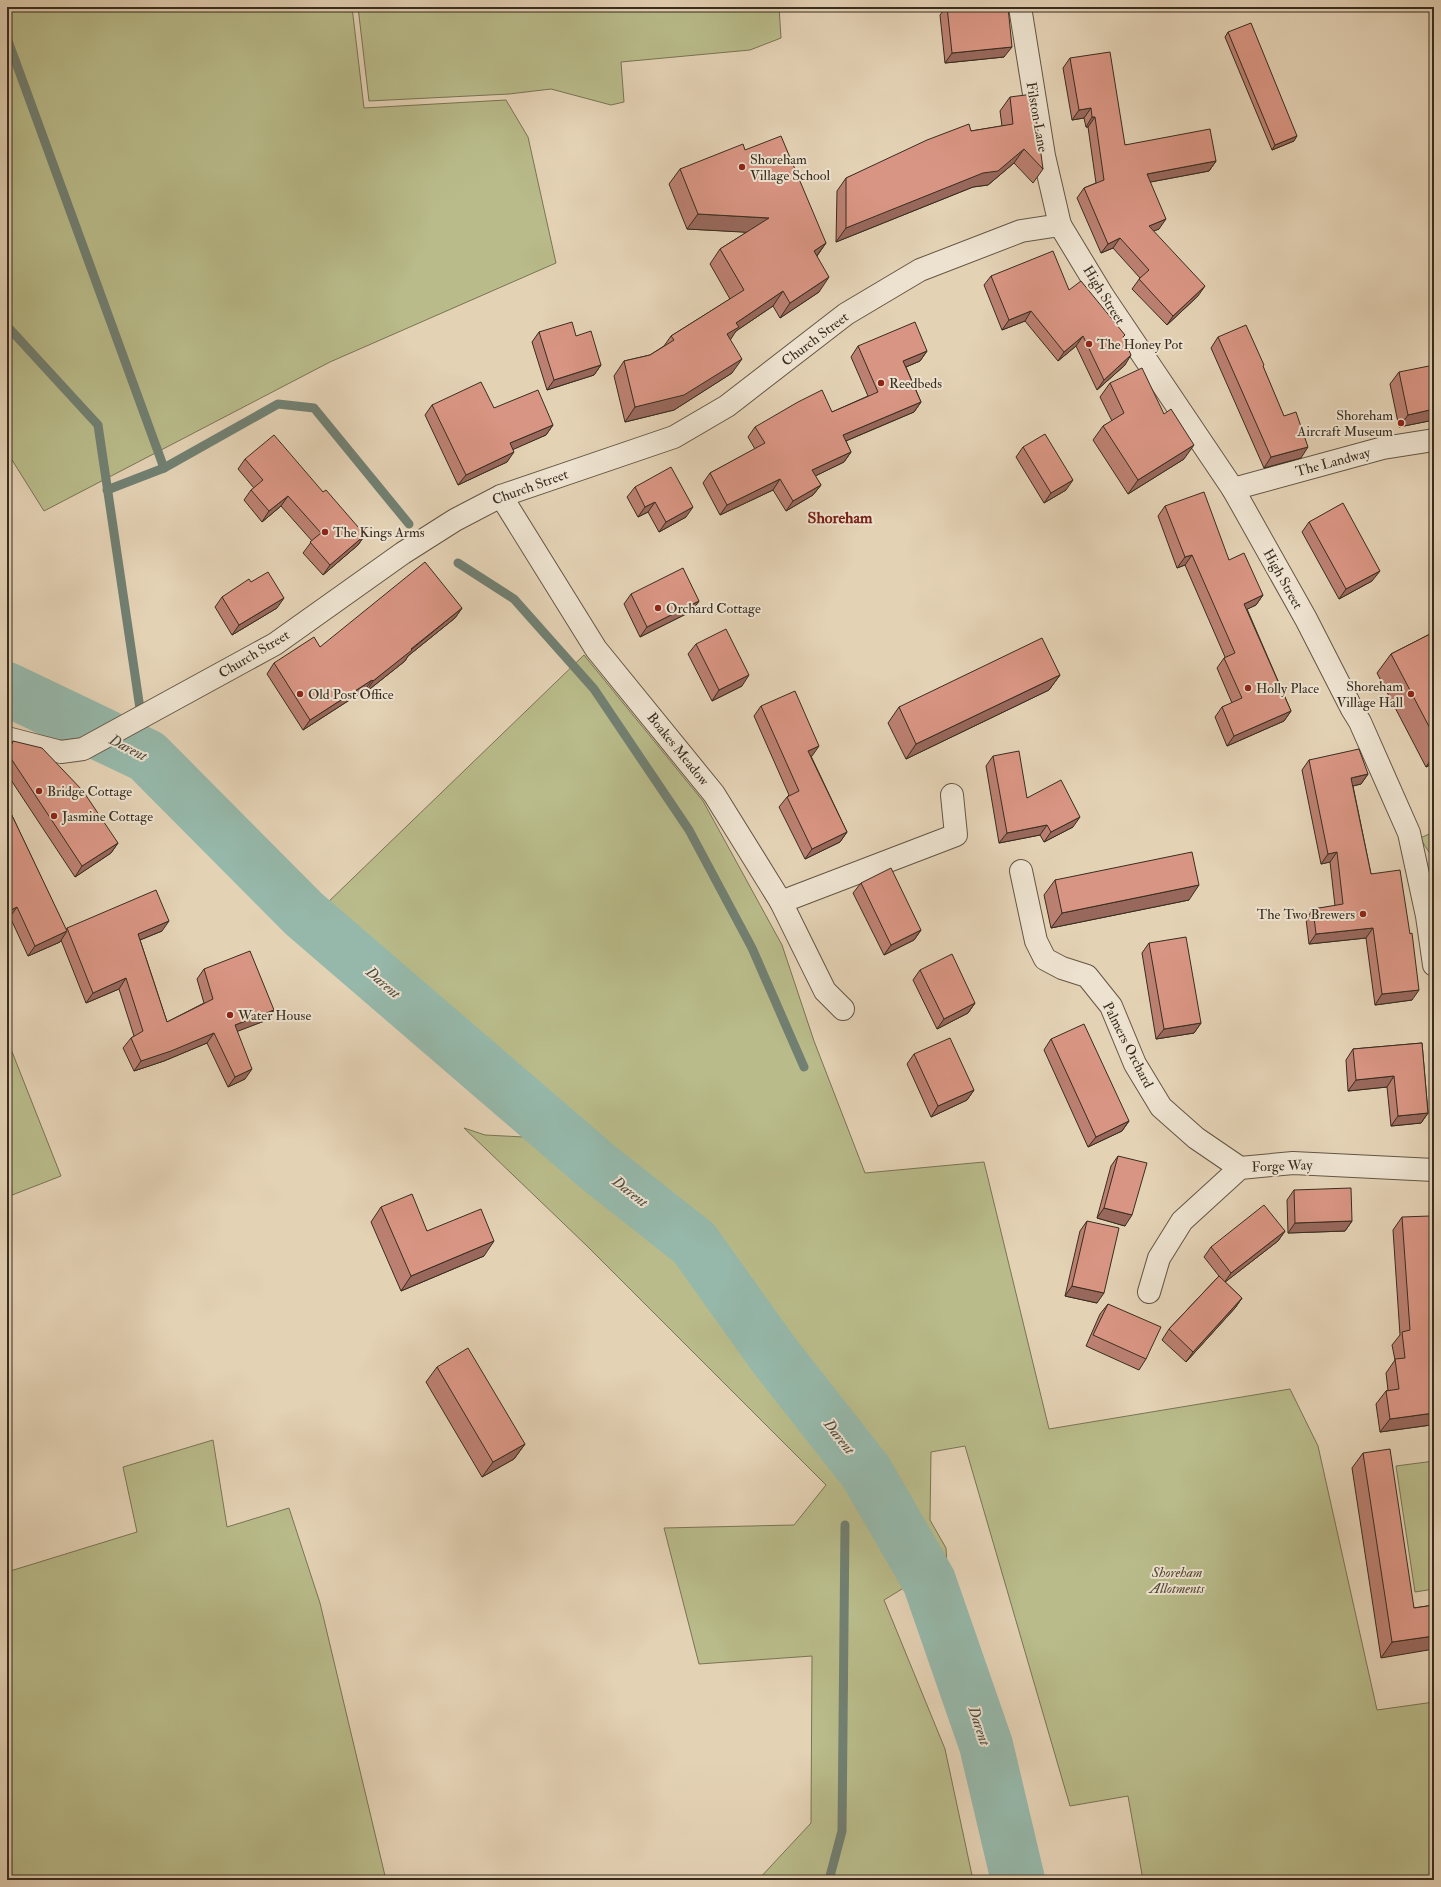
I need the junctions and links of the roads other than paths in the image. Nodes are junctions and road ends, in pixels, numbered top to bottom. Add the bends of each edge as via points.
1 (1020, 7) edge
2 (1060, 225) junction
3 (1434, 440) edge
4 (1233, 489) junction
5 (501, 496) junction
6 (7, 738) edge
7 (952, 795) dead end
8 (1021, 871) dead end
9 (781, 902) junction
10 (1434, 965) edge
11 (843, 1009) dead end
12 (1240, 1168) junction
13 (1434, 1170) edge
14 (1149, 1292) dead end

1 - 2 street, Filston Lane via 1044,156
2 - 4 street, High Street via 1103,296
2 - 5 street, Church Street via 1021,231 920,270 846,314 727,406 674,437
3 - 4 street, The Landway via 1383,448
4 - 10 street, High Street via 1360,722 1409,833 1427,916
5 - 6 street, Church Street via 455,520 403,553 274,644 83,749 61,752
5 - 9 street, Boakes Meadow via 596,649 714,794
7 - 9 street via 956,835
8 - 12 street, Palmers Orchard via 1036,941 1045,959 1087,976 1111,1006 1136,1064 1161,1108 1196,1138
9 - 11 street, Boakes Meadow via 825,991
12 - 13 street, Forge Way via 1293,1163
12 - 14 street, Forge Way via 1182,1221 1159,1258

